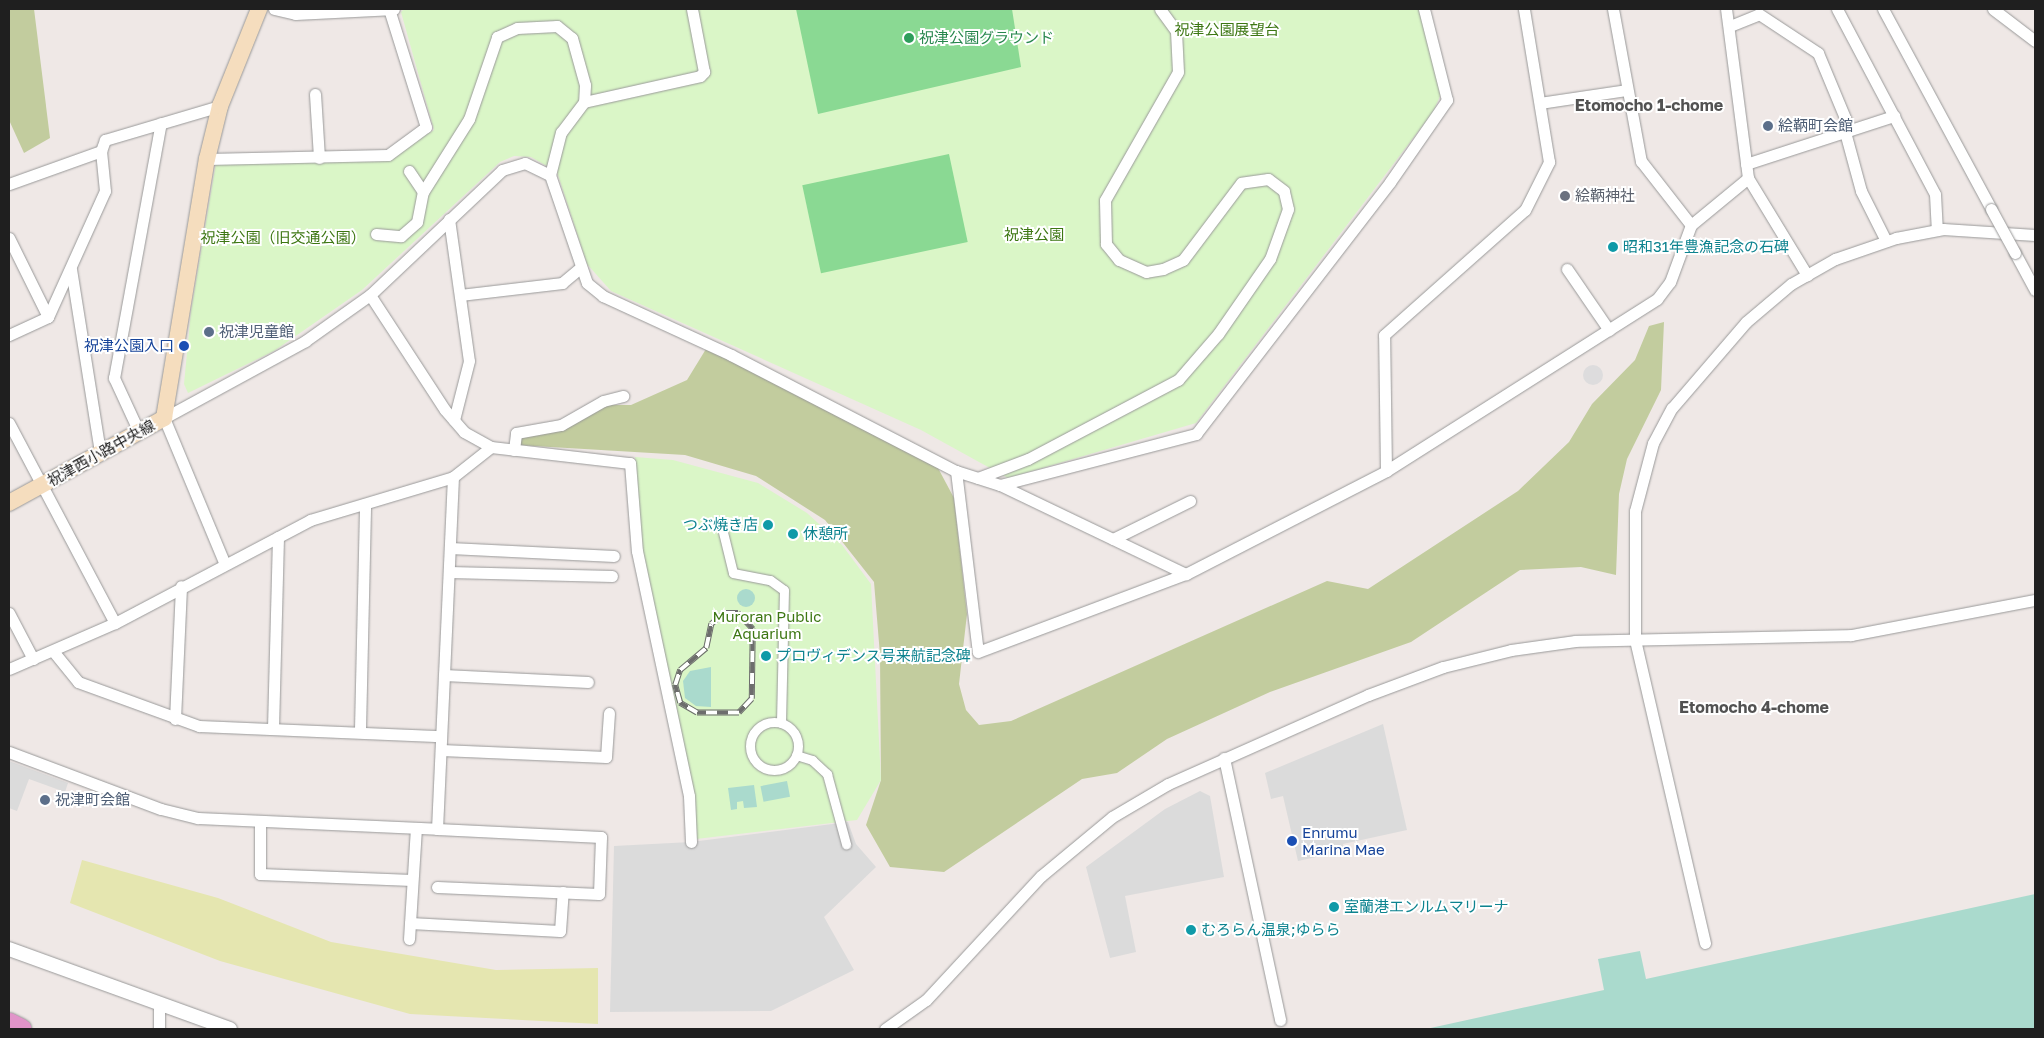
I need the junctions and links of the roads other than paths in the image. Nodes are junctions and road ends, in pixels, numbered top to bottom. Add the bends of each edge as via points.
1 (259, 9) edge
2 (274, 9) edge
3 (692, 9) edge
4 (1160, 9) edge
5 (1424, 9) edge
6 (1524, 9) edge
7 (1613, 9) edge
8 (1726, 9) edge
9 (1837, 9) edge
10 (1883, 9) edge
11 (1993, 9) edge
12 (392, 10) edge
13 (1730, 26) junction
14 (2035, 41) edge
15 (1627, 90) junction
16 (315, 94) dead end
17 (584, 102) junction
18 (1540, 102) junction
19 (220, 106) junction
20 (1894, 116) junction
21 (161, 124) junction
22 (1848, 131) junction
23 (101, 151) junction
24 (319, 158) junction
25 (207, 159) junction
26 (1746, 164) junction
27 (409, 171) dead end
28 (550, 175) junction
29 (1748, 178) junction
30 (9, 184) edge
31 (423, 192) junction
32 (449, 219) junction
33 (1691, 225) junction
34 (1937, 230) junction
35 (376, 234) dead end
36 (2035, 235) edge
37 (9, 238) edge
38 (1886, 241) junction
39 (581, 267) junction
40 (1566, 268) dead end
41 (71, 269) junction
42 (1807, 275) junction
43 (2035, 290) edge
44 (370, 295) junction
45 (460, 295) junction
46 (48, 317) junction
47 (1609, 330) junction
48 (9, 335) edge
49 (623, 396) dead end
50 (164, 418) junction
51 (454, 420) junction
52 (9, 422) edge
53 (139, 432) junction
54 (491, 447) junction
55 (514, 450) junction
56 (100, 454) junction
57 (1386, 471) junction
58 (956, 472) junction
59 (453, 477) junction
60 (978, 478) junction
61 (42, 485) junction
62 (1000, 485) junction
63 (1190, 501) dead end
64 (9, 503) edge
65 (365, 504) junction
66 (721, 524) dead end
67 (278, 537) junction
68 (1113, 539) junction
69 (450, 548) junction
70 (614, 556) dead end
71 (224, 562) junction
72 (449, 572) junction
73 (1186, 574) junction
74 (612, 576) dead end
75 (181, 586) junction
76 (2035, 600) edge
77 (9, 613) edge
78 (115, 623) junction
79 (1635, 639) junction
80 (53, 650) junction
81 (33, 659) junction
82 (9, 669) edge
83 (444, 675) junction
84 (588, 682) dead end
85 (609, 714) dead end
86 (175, 719) junction
87 (781, 723) junction
88 (273, 728) junction
89 (360, 729) junction
90 (441, 736) junction
91 (441, 750) junction
92 (9, 752) edge
93 (796, 755) junction
94 (1224, 758) junction
95 (260, 824) junction
96 (416, 829) junction
97 (437, 829) junction
98 (691, 842) dead end
99 (846, 844) dead end
100 (412, 880) junction
101 (437, 887) dead end
102 (563, 892) junction
103 (410, 922) junction
104 (409, 939) dead end
105 (1704, 943) dead end
106 (9, 949) edge
107 (159, 1004) junction
108 (1280, 1020) dead end
109 (9, 1023) edge
110 (21, 1029) edge
111 (159, 1029) edge
112 (230, 1029) edge
113 (885, 1029) edge

1 - 19 main road, 祝津西小路中央線
2 - 12 street via 294,14
3 - 17 street via 704,72 700,76
4 - 60 street via 1176,32 1178,72 1105,200 1106,244 1120,260 1146,272 1164,269 1183,260 1241,183 1268,179 1284,191 1288,209 1270,259 1218,334 1178,380 1028,459
5 - 62 street via 1447,100 1390,182 1196,434
6 - 18 street
7 - 15 street
8 - 13 street
9 - 20 street
10 - 43 street, bridge
11 - 14 street
12 - 24 street via 426,127 388,155
13 - 22 street via 1759,14 1818,53
13 - 26 street via 1734,92
15 - 18 street
15 - 33 street via 1641,161
16 - 24 street
17 - 28 street via 561,132
17 - 31 street via 585,85 572,38 557,26 517,28 497,37 469,119
18 - 57 street via 1548,162 1525,210 1384,335
19 - 21 street
19 - 25 main road, 祝津西小路中央線
20 - 22 street
20 - 34 street via 1936,194
21 - 23 street via 105,140
21 - 53 street via 114,378
22 - 26 street
22 - 38 street via 1861,191
23 - 30 street
23 - 41 street via 105,191
24 - 25 street
25 - 50 main road, 祝津西小路中央線
26 - 29 street
27 - 31 street
28 - 32 street via 540,167 512,164
28 - 39 street
29 - 33 street
29 - 42 street
31 - 35 street via 417,222 411,230 401,236
32 - 44 street
32 - 45 street
33 - 47 street via 1670,282 1657,299
34 - 36 street via 2006,230
34 - 38 street
37 - 46 street
38 - 42 street via 1835,259
39 - 45 street via 562,283
39 - 58 street via 587,283 603,296 731,355
40 - 47 street
41 - 46 street
41 - 56 street
42 - 79 street via 1746,322 1672,408 1653,443 1635,511
44 - 50 street via 305,341
44 - 51 street
45 - 51 street via 469,361
46 - 48 street
47 - 57 street
49 - 55 street via 603,401 561,425 516,433
50 - 53 main road, 祝津西小路中央線
50 - 71 street
51 - 54 street via 464,432
52 - 61 street
53 - 56 main road, 祝津西小路中央線
54 - 55 street
54 - 59 street
55 - 98 street via 630,463 637,551 689,796
56 - 61 main road, 祝津西小路中央線
57 - 73 street
58 - 60 street
58 - 73 street via 978,652
59 - 65 street
59 - 69 street
60 - 62 street
61 - 64 main road, 祝津西小路中央線
61 - 78 street
62 - 68 street
63 - 68 street
65 - 67 street via 310,520
65 - 89 street
66 - 87 street via 733,573 770,580 784,590
67 - 71 street
67 - 88 street
68 - 73 street
69 - 70 street
69 - 72 street
71 - 75 street
72 - 74 street
72 - 83 street
75 - 78 street
75 - 86 street
76 - 79 street via 1851,635
77 - 81 street
78 - 80 street
79 - 94 street via 1511,650 1443,668
79 - 105 street
80 - 81 street
80 - 86 street via 64,670 78,682
81 - 82 street
83 - 84 street
83 - 90 street
85 - 91 street via 606,757
86 - 88 street via 199,726
87 - 93 street via 797,740
87 - 93 street via 767,723 754,732 752,755 762,766 777,769
88 - 89 street
89 - 90 street
90 - 91 street
91 - 97 street
92 - 95 street via 160,809
93 - 99 street via 812,760 827,774
94 - 108 street
94 - 113 street via 1168,784 1079,844 1041,876 946,981
95 - 96 street
95 - 100 street via 260,874
96 - 97 street
96 - 100 street
97 - 102 street via 601,837 599,894
100 - 103 street
101 - 102 street
102 - 103 street via 560,931
103 - 104 street
106 - 107 street
107 - 111 street
107 - 112 street
109 - 110 highway

